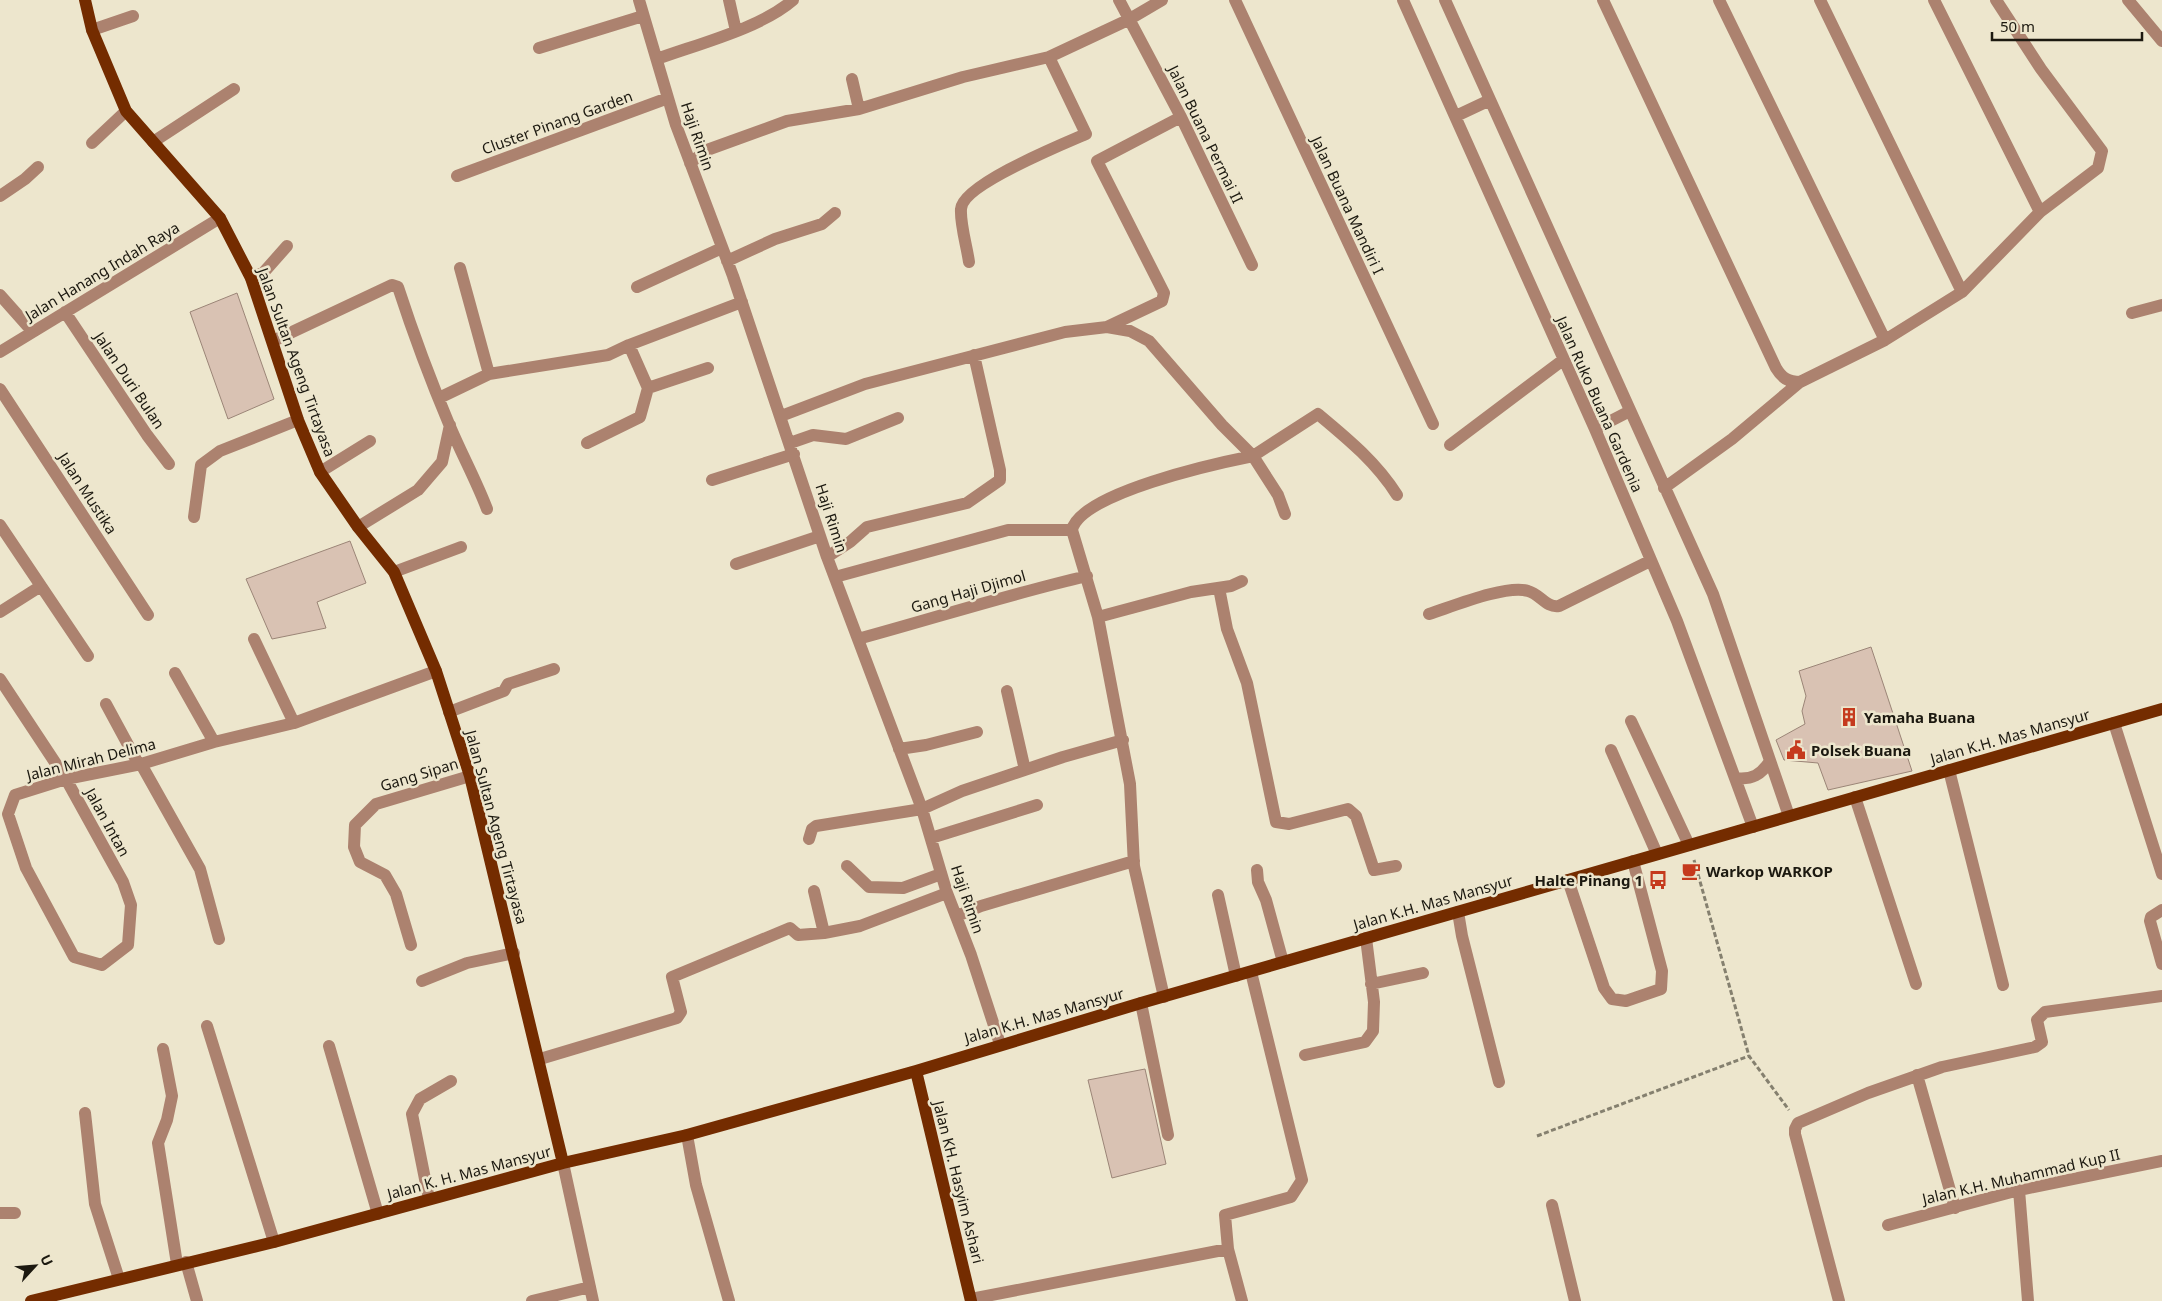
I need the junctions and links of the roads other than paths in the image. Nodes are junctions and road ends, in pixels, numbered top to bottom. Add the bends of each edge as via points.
1 (84, 0) edge
2 (639, 0) edge
3 (729, 0) edge
4 (793, 0) edge
5 (1119, 0) edge
6 (1162, 0) edge
7 (1234, 0) edge
8 (1403, 0) edge
9 (1444, 0) edge
10 (1602, 0) edge
11 (1719, 0) edge
12 (1820, 0) edge
13 (1934, 0) edge
14 (1996, 0) edge
15 (2128, 0) edge
16 (133, 16) dead end
17 (643, 16) junction
18 (1128, 20) junction
19 (92, 30) junction
20 (736, 31) junction
21 (2162, 41) edge
22 (539, 48) dead end
23 (1049, 57) junction
24 (657, 59) junction
25 (852, 79) dead end
26 (234, 89) dead end
27 (668, 98) junction
28 (1490, 100) junction
29 (859, 109) junction
30 (126, 111) junction
31 (1456, 116) junction
32 (1181, 117) junction
33 (154, 142) junction
34 (92, 143) dead end
35 (690, 163) junction
36 (38, 167) dead end
37 (457, 176) dead end
38 (0, 196) edge
39 (2040, 212) junction
40 (835, 213) dead end
41 (217, 215) junction
42 (287, 246) dead end
43 (722, 248) junction
44 (727, 261) junction
45 (969, 262) dead end
46 (1252, 265) dead end
47 (460, 268) dead end
48 (251, 278) junction
49 (638, 287) dead end
50 (1962, 292) junction
51 (0, 295) edge
52 (742, 302) junction
53 (2162, 305) edge
54 (65, 312) junction
55 (2132, 313) dead end
56 (1107, 327) junction
57 (32, 331) junction
58 (1885, 340) junction
59 (272, 341) junction
60 (629, 345) junction
61 (0, 352) edge
62 (974, 356) junction
63 (1563, 360) junction
64 (708, 368) dead end
65 (490, 374) junction
66 (1800, 382) junction
67 (648, 388) junction
68 (0, 389) edge
69 (439, 398) junction
70 (1630, 411) junction
71 (781, 416) junction
72 (898, 418) dead end
73 (298, 420) junction
74 (1433, 424) dead end
75 (450, 425) junction
76 (1595, 429) junction
77 (370, 441) dead end
78 (588, 443) dead end
79 (1450, 445) dead end
80 (792, 449) junction
81 (1253, 456) junction
82 (169, 464) dead end
83 (320, 472) junction
84 (712, 480) dead end
85 (1664, 488) junction
86 (1397, 495) dead end
87 (487, 509) dead end
88 (1285, 514) dead end
89 (194, 517) dead end
90 (0, 525) edge
91 (358, 527) junction
92 (1072, 530) junction
93 (820, 536) junction
94 (462, 547) dead end
95 (827, 557) junction
96 (1650, 561) junction
97 (736, 564) dead end
98 (394, 572) junction
99 (1087, 576) junction
100 (835, 577) junction
101 (1242, 582) dead end
102 (41, 586) junction
103 (1219, 588) junction
104 (0, 612) edge
105 (1429, 614) dead end
106 (148, 615) dead end
107 (1098, 617) junction
108 (858, 639) junction
109 (254, 640) dead end
110 (88, 656) dead end
111 (554, 669) dead end
112 (436, 671) junction
113 (175, 673) dead end
114 (0, 678) edge
115 (1007, 691) dead end
116 (106, 704) dead end
117 (2162, 708) edge
118 (449, 712) junction
119 (1631, 721) dead end
120 (2114, 722) junction
121 (294, 723) junction
122 (977, 732) dead end
123 (1123, 740) junction
124 (214, 742) junction
125 (899, 749) junction
126 (1611, 750) dead end
127 (1770, 761) junction
128 (140, 765) junction
129 (1025, 770) junction
130 (1949, 770) junction
131 (470, 776) junction
132 (1735, 778) junction
133 (66, 779) junction
134 (1855, 797) junction
135 (1037, 805) dead end
136 (922, 809) junction
137 (1789, 816) junction
138 (1753, 827) junction
139 (931, 838) junction
140 (809, 839) dead end
141 (1689, 845) junction
142 (1657, 854) junction
143 (1134, 861) junction
144 (1633, 862) junction
145 (847, 866) dead end
146 (1396, 866) dead end
147 (1257, 870) dead end
148 (942, 874) junction
149 (2162, 874) edge
150 (1568, 880) junction
151 (123, 882) joint
152 (814, 891) dead end
153 (947, 894) junction
154 (1218, 896) dead end
155 (2162, 910) edge
156 (1458, 912) junction
157 (957, 916) junction
158 (824, 932) junction
159 (1366, 938) junction
160 (219, 939) dead end
161 (411, 945) dead end
162 (514, 953) junction
163 (1283, 962) junction
164 (2162, 966) edge
165 (1251, 972) junction
166 (1423, 973) dead end
167 (2162, 975) edge
168 (1236, 976) junction
169 (422, 981) dead end
170 (1371, 984) junction
171 (1916, 984) dead end
172 (2003, 985) dead end
173 (2162, 996) edge
174 (1164, 997) junction
175 (1141, 1003) junction
176 (207, 1026) dead end
177 (1000, 1044) junction
178 (329, 1046) dead end
179 (163, 1048) dead end
180 (1305, 1055) dead end
181 (540, 1060) junction
182 (916, 1071) junction
183 (1918, 1075) junction
184 (451, 1081) dead end
185 (1498, 1082) dead end
186 (85, 1113) dead end
187 (687, 1135) junction
188 (1168, 1135) dead end
189 (2162, 1161) edge
190 (563, 1163) junction
191 (2019, 1190) junction
192 (429, 1199) junction
193 (1552, 1205) dead end
194 (1955, 1208) junction
195 (15, 1212) dead end
196 (0, 1213) edge
197 (378, 1214) junction
198 (1888, 1225) dead end
199 (274, 1242) junction
200 (1228, 1248) junction
201 (182, 1263) junction
202 (118, 1279) junction
203 (590, 1287) junction
204 (971, 1300) edge
205 (31, 1301) edge
206 (198, 1301) edge
207 (532, 1301) edge
208 (593, 1301) edge
209 (729, 1301) edge
210 (1242, 1301) edge
211 (1575, 1301) edge
212 (1839, 1301) edge
213 (2028, 1301) edge

1 - 19 main road, Jalan Sultan Ageng Tirtayasa
2 - 17 street, Haji Rimin
3 - 20 street
4 - 20 street via 780,12
5 - 18 street, Jalan Buana Permai II
6 - 18 street
7 - 74 street, Jalan Buana Mandiri I
8 - 31 street, Jalan Ruko Buana Gardenia
9 - 28 street, Jalan Ruko Buana Gardenia
10 - 66 street via 1776,368 1785,380
11 - 58 street
12 - 50 street
13 - 39 street
14 - 39 street via 2041,69 2102,151 2098,168
15 - 21 street
16 - 19 street
17 - 22 street
17 - 24 street, Haji Rimin
18 - 23 street
18 - 32 street, Jalan Buana Permai II
19 - 30 main road, Jalan Sultan Ageng Tirtayasa
20 - 24 street
23 - 29 street via 963,77
23 - 45 street via 1086,134 1002,173 966,197 961,210
24 - 27 street, Haji Rimin
25 - 29 street
26 - 33 street
27 - 35 street, Haji Rimin
27 - 37 street, Cluster Pinang Garden
28 - 31 street
28 - 70 street, Jalan Ruko Buana Gardenia
29 - 35 street via 787,121 707,150
30 - 33 main road, Jalan Sultan Ageng Tirtayasa
30 - 34 street
31 - 63 street, Jalan Ruko Buana Gardenia
32 - 46 street, Jalan Buana Permai II
32 - 56 street via 1097,160 1164,293 1162,301 1156,305
33 - 41 main road, Jalan Sultan Ageng Tirtayasa
35 - 43 street, Haji Rimin
36 - 38 street
39 - 50 street
40 - 44 street via 822,224 775,238
41 - 48 main road, Jalan Sultan Ageng Tirtayasa
41 - 54 street, Jalan Hanang Indah Raya
42 - 48 street via 264,272
43 - 44 street, Haji Rimin
43 - 49 street
44 - 52 street, Haji Rimin
47 - 65 street
48 - 59 main road, Jalan Sultan Ageng Tirtayasa
50 - 58 street
51 - 57 street
52 - 60 street
52 - 71 street, Haji Rimin
53 - 55 street
54 - 57 street, Jalan Hanang Indah Raya
54 - 82 street, Jalan Duri Bulan
56 - 62 street via 1065,332
56 - 81 street via 1130,332 1149,341
57 - 61 street, Jalan Hanang Indah Raya
58 - 66 street
59 - 69 street via 395,285
59 - 73 main road, Jalan Sultan Ageng Tirtayasa
60 - 65 street via 608,355
60 - 67 street
62 - 71 street via 865,384
62 - 95 street via 1000,480 967,503 867,527
63 - 76 street, Jalan Ruko Buana Gardenia
63 - 79 street
64 - 67 street
65 - 69 street
66 - 85 street via 1732,439
67 - 78 street via 640,417
68 - 106 street, Jalan Mustika
69 - 75 street
70 - 76 street
70 - 85 street, Jalan Ruko Buana Gardenia
71 - 80 street, Haji Rimin
72 - 80 street via 846,438 813,435
73 - 83 main road, Jalan Sultan Ageng Tirtayasa
73 - 89 street via 220,450 201,465
75 - 87 street
75 - 91 street via 442,462 418,490
76 - 96 street, Jalan Ruko Buana Gardenia
77 - 83 street
80 - 84 street
80 - 93 street, Haji Rimin
81 - 86 street via 1318,414 1366,454
81 - 88 street via 1278,496
81 - 92 street via 1131,488 1081,515
83 - 91 main road, Jalan Sultan Ageng Tirtayasa
85 - 127 street, Jalan Ruko Buana Gardenia via 1712,594
90 - 102 street
91 - 98 main road, Jalan Sultan Ageng Tirtayasa
92 - 99 street
92 - 100 street via 1008,530
93 - 95 street, Haji Rimin
93 - 97 street
94 - 98 street
95 - 100 street, Haji Rimin
96 - 105 street via 1560,606 1550,605 1529,591 1514,590
96 - 132 street, Jalan Ruko Buana Gardenia via 1677,621
98 - 112 main road, Jalan Sultan Ageng Tirtayasa
99 - 107 street
99 - 108 street, Gang Haji Djimol via 1021,591
100 - 108 street, Haji Rimin
101 - 103 street
102 - 104 street
102 - 110 street
103 - 107 street
103 - 146 street via 1227,629 1247,683 1276,822 1289,824 1348,808 1356,816 1374,870
107 - 123 street
108 - 125 street, Haji Rimin
109 - 121 street
111 - 118 street via 508,684 504,691
112 - 118 main road, Jalan Sultan Ageng Tirtayasa
112 - 121 street, Jalan Mirah Delima
113 - 124 street
114 - 133 street, Jalan Intan
115 - 129 street
116 - 128 street
117 - 120 main road, Jalan K.H. Mas Mansyur
118 - 131 main road, Jalan Sultan Ageng Tirtayasa
119 - 141 street
120 - 130 main road, Jalan K.H. Mas Mansyur
120 - 149 street
121 - 124 street, Jalan Mirah Delima
122 - 125 street
123 - 129 street
123 - 143 street via 1130,784
124 - 128 street, Jalan Mirah Delima
125 - 136 street, Haji Rimin
126 - 142 street
127 - 132 street via 1756,776
127 - 137 street, Jalan Ruko Buana Gardenia
128 - 133 street, Jalan Mirah Delima
128 - 160 street via 200,869
129 - 136 street via 962,791
130 - 134 main road, Jalan K.H. Mas Mansyur
130 - 172 street
131 - 161 street, Gang Sipan via 376,804 355,825 354,847 360,862 385,875 396,894
131 - 162 main road, Jalan Sultan Ageng Tirtayasa
132 - 138 street, Jalan Ruko Buana Gardenia
133 - 151 street, Jalan Intan
133 - 151 street, Jalan Mirah Delima via 15,795 8,814 26,868 74,956 102,965 128,945 131,905
134 - 137 main road, Jalan K.H. Mas Mansyur
134 - 171 street
135 - 139 street
136 - 139 street, Haji Rimin
136 - 140 street via 816,826
137 - 138 main road, Jalan K.H. Mas Mansyur
138 - 141 main road, Jalan K.H. Mas Mansyur
139 - 148 street, Haji Rimin
141 - 142 main road, Jalan K.H. Mas Mansyur
142 - 144 main road, Jalan K.H. Mas Mansyur
143 - 157 street
143 - 174 street
144 - 150 main road, Jalan K.H. Mas Mansyur
144 - 150 street via 1662,970 1661,990 1626,1002 1612,999 1604,988
145 - 148 street via 869,887 903,888
147 - 163 street
148 - 153 street, Haji Rimin
150 - 156 main road, Jalan K.H. Mas Mansyur
152 - 158 street
153 - 157 street, Haji Rimin
153 - 158 street via 860,926
154 - 168 street
155 - 164 street via 2150,921
156 - 159 main road, Jalan K.H. Mas Mansyur
156 - 185 street
157 - 177 street, Haji Rimin
158 - 181 street via 798,935 790,928 672,977 681,1012 677,1018
159 - 163 main road, Jalan K.H. Mas Mansyur
159 - 170 street
162 - 169 street via 467,963
162 - 181 main road, Jalan Sultan Ageng Tirtayasa
163 - 165 main road, Jalan K.H. Mas Mansyur
164 - 167 street
165 - 168 main road, Jalan K.H. Mas Mansyur
165 - 200 street via 1302,1180 1291,1197 1225,1215
166 - 170 street
168 - 174 main road, Jalan K.H. Mas Mansyur
170 - 180 street via 1373,1032 1365,1042
173 - 183 street via 2045,1012 2037,1020 2042,1042 2035,1047
174 - 175 main road, Jalan K.H. Mas Mansyur
175 - 177 main road, Jalan K.H. Mas Mansyur
175 - 188 street
176 - 199 street
177 - 182 main road, Jalan K.H. Mas Mansyur
178 - 197 street
179 - 201 street via 172,1096 168,1120 158,1143
181 - 190 main road, Jalan Sultan Ageng Tirtayasa
182 - 187 main road, Jalan K. H. Mas Mansyur
182 - 204 main road, Jalan KH. Hasyim Ashari
183 - 194 street
183 - 212 street via 1798,1123 1795,1129
184 - 192 street via 420,1099 412,1114
186 - 202 street via 94,1204
187 - 190 main road, Jalan K. H. Mas Mansyur
187 - 209 street via 696,1185
189 - 191 street, Jalan K.H. Muhammad Kup II
190 - 192 main road, Jalan K. H. Mas Mansyur
190 - 203 street, Jalan Sultan Ageng Tirtayasa
191 - 194 street, Jalan K.H. Muhammad Kup II
191 - 213 street
192 - 197 main road, Jalan K. H. Mas Mansyur
193 - 211 street
194 - 198 street, Jalan K.H. Muhammad Kup II
195 - 196 street
197 - 199 main road, Jalan K. H. Mas Mansyur
199 - 201 main road, Jalan K. H. Mas Mansyur
200 - 204 street
200 - 210 street
201 - 202 main road, Jalan K. H. Mas Mansyur
201 - 206 street
202 - 205 main road, Jalan K. H. Mas Mansyur
203 - 207 street
203 - 208 street, Jalan Sultan Ageng Tirtayasa

